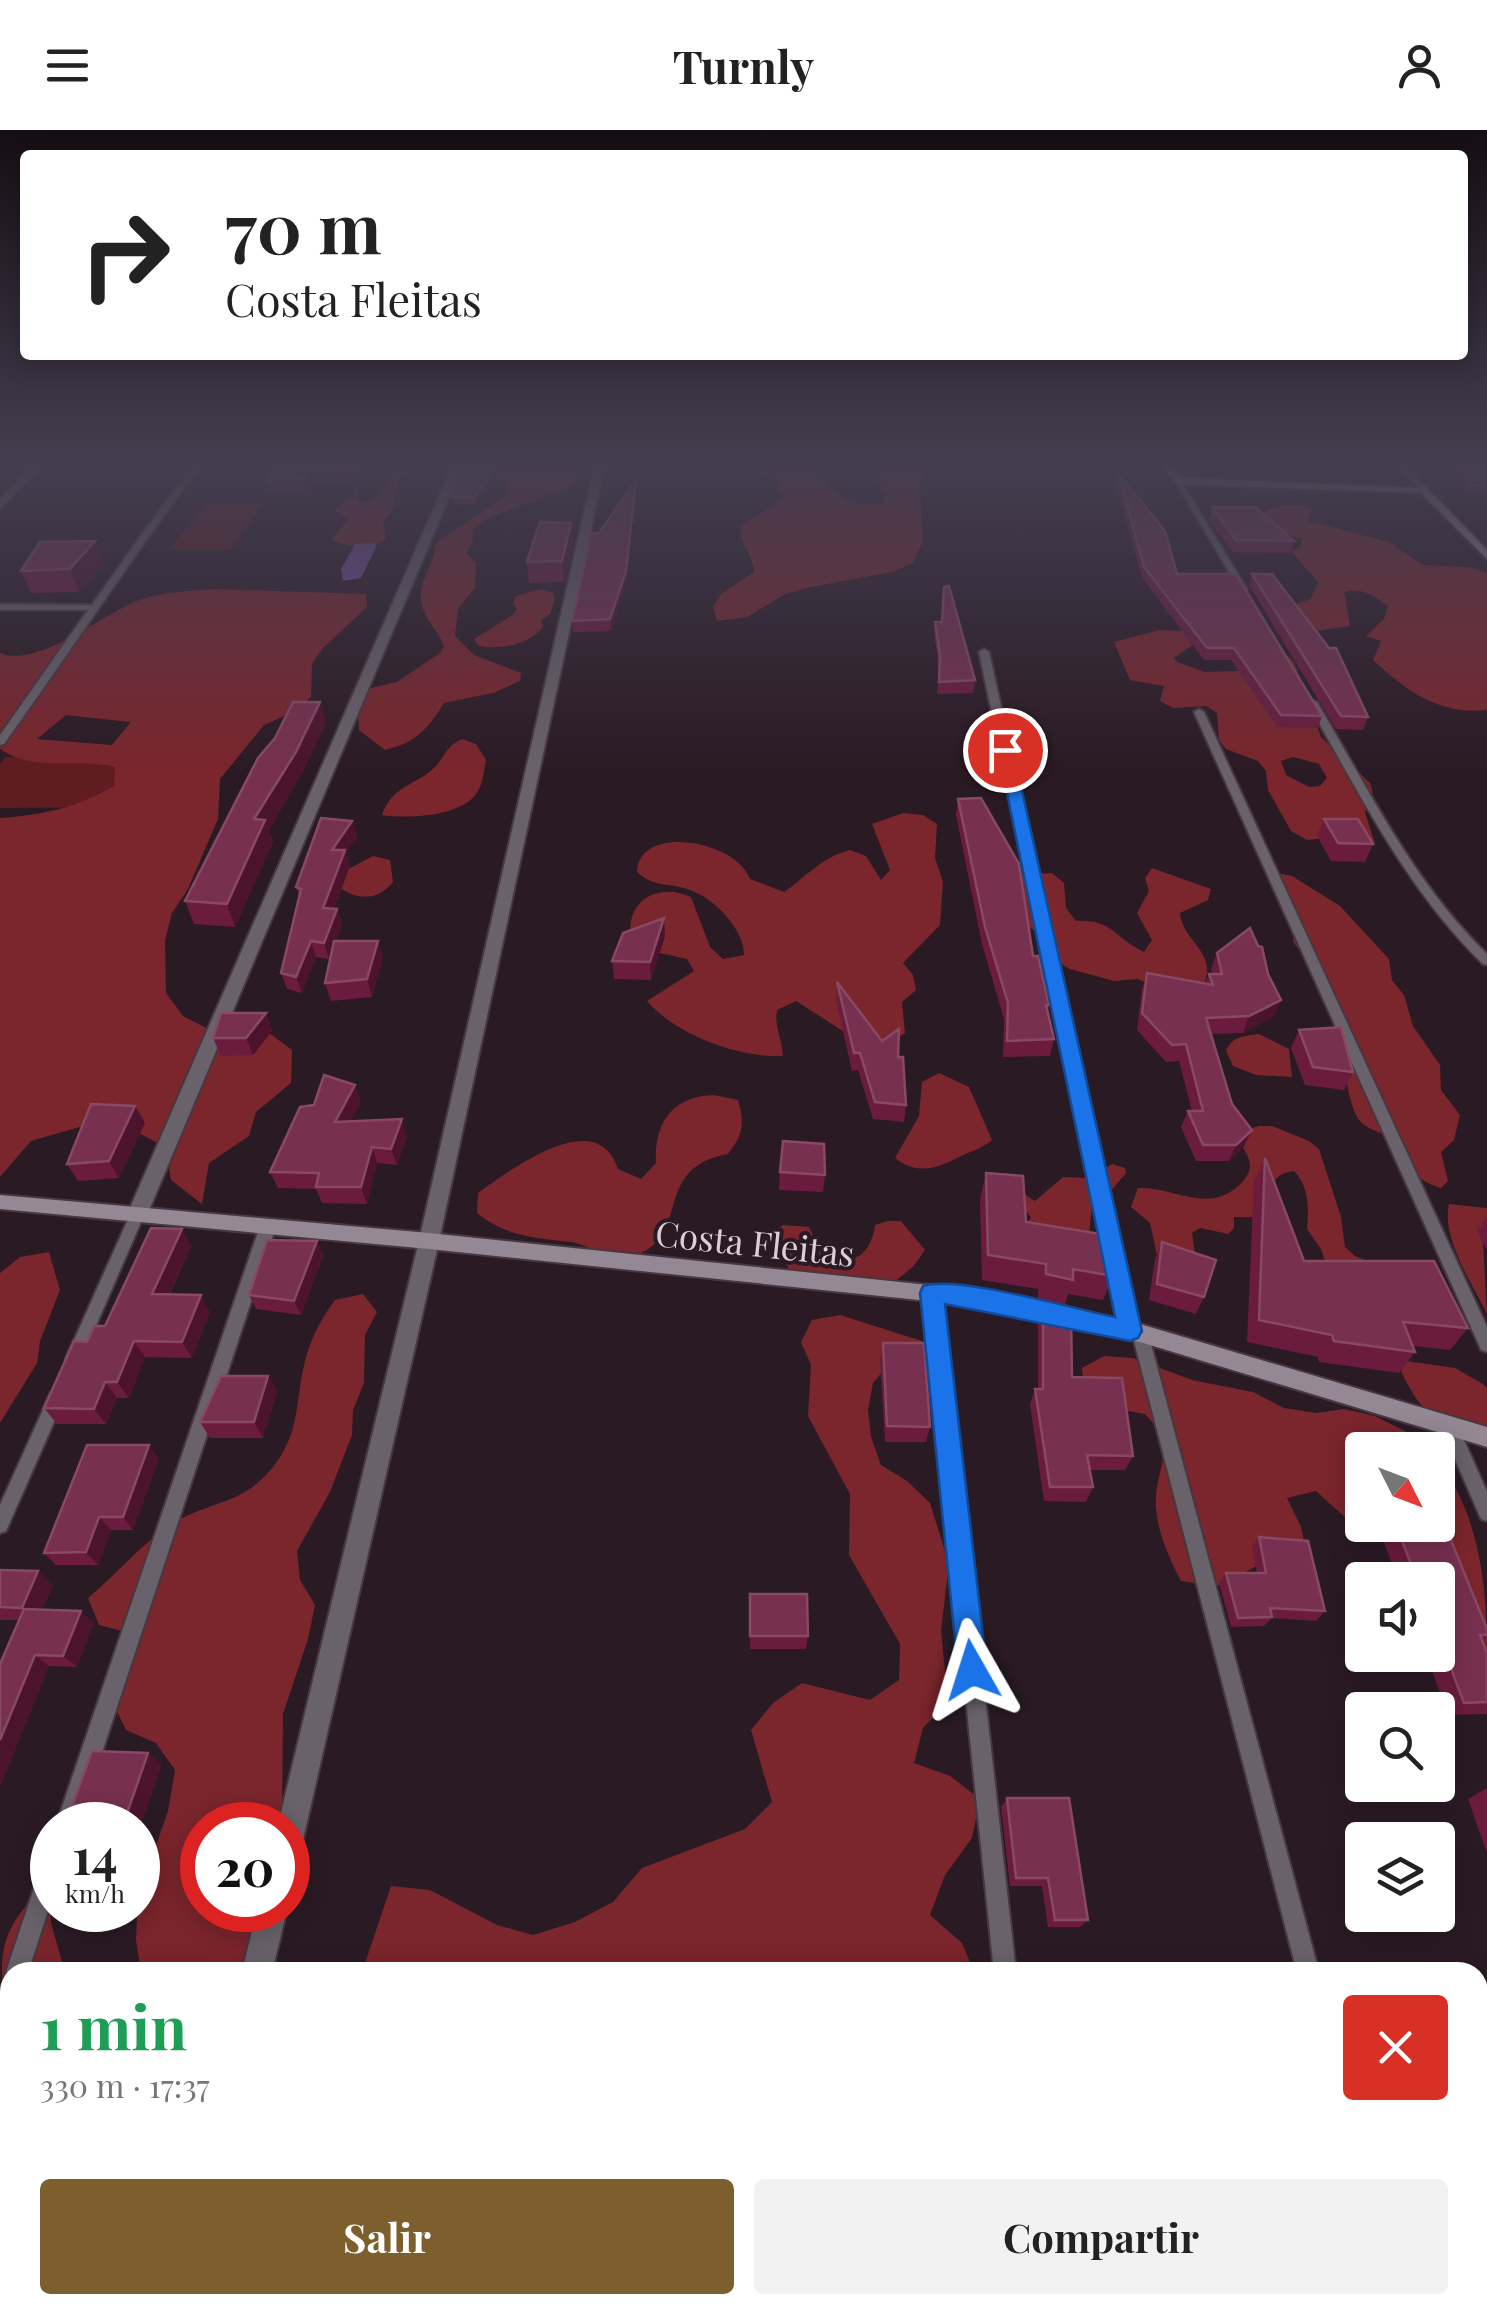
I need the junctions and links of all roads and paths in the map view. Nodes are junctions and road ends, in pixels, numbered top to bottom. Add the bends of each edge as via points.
1 (123, 566) edge
2 (414, 566) edge
3 (577, 566) edge
4 (1229, 566) edge
5 (1248, 597) edge
6 (0, 607) edge
7 (92, 607) junction
8 (984, 652) dead end
9 (1308, 696) edge
10 (1199, 712) dead end
11 (0, 742) edge
12 (1487, 962) edge
13 (0, 1202) edge
14 (137, 1215) junction
15 (268, 1226) junction
16 (428, 1241) junction
17 (932, 1293) junction
18 (1135, 1332) junction
19 (1487, 1345) edge
20 (1450, 1428) junction
21 (1487, 1437) edge
22 (1487, 1512) edge
23 (0, 1525) edge
24 (74, 1802) edge
25 (298, 1802) edge
26 (30, 1932) edge
27 (267, 1932) edge
28 (20, 1962) edge
29 (260, 1962) edge
30 (1004, 1962) edge
31 (1305, 1962) edge

1 - 7 lane
2 - 14 street
3 - 16 street
4 - 5 lane
6 - 7 lane
7 - 11 lane
8 - 18 lane
9 - 12 lane via 1425,891 1455,934
10 - 19 lane
13 - 14 main road, Costa Fleitas
14 - 15 main road, Costa Fleitas
14 - 23 lane
15 - 16 main road, Costa Fleitas
15 - 24 lane
16 - 17 main road, Costa Fleitas
16 - 25 street
17 - 18 main road, Costa Fleitas
17 - 30 lane
18 - 20 main road, Costa Fleitas
18 - 31 lane
20 - 21 main road, Costa Fleitas
20 - 22 lane
26 - 28 lane
27 - 29 street

